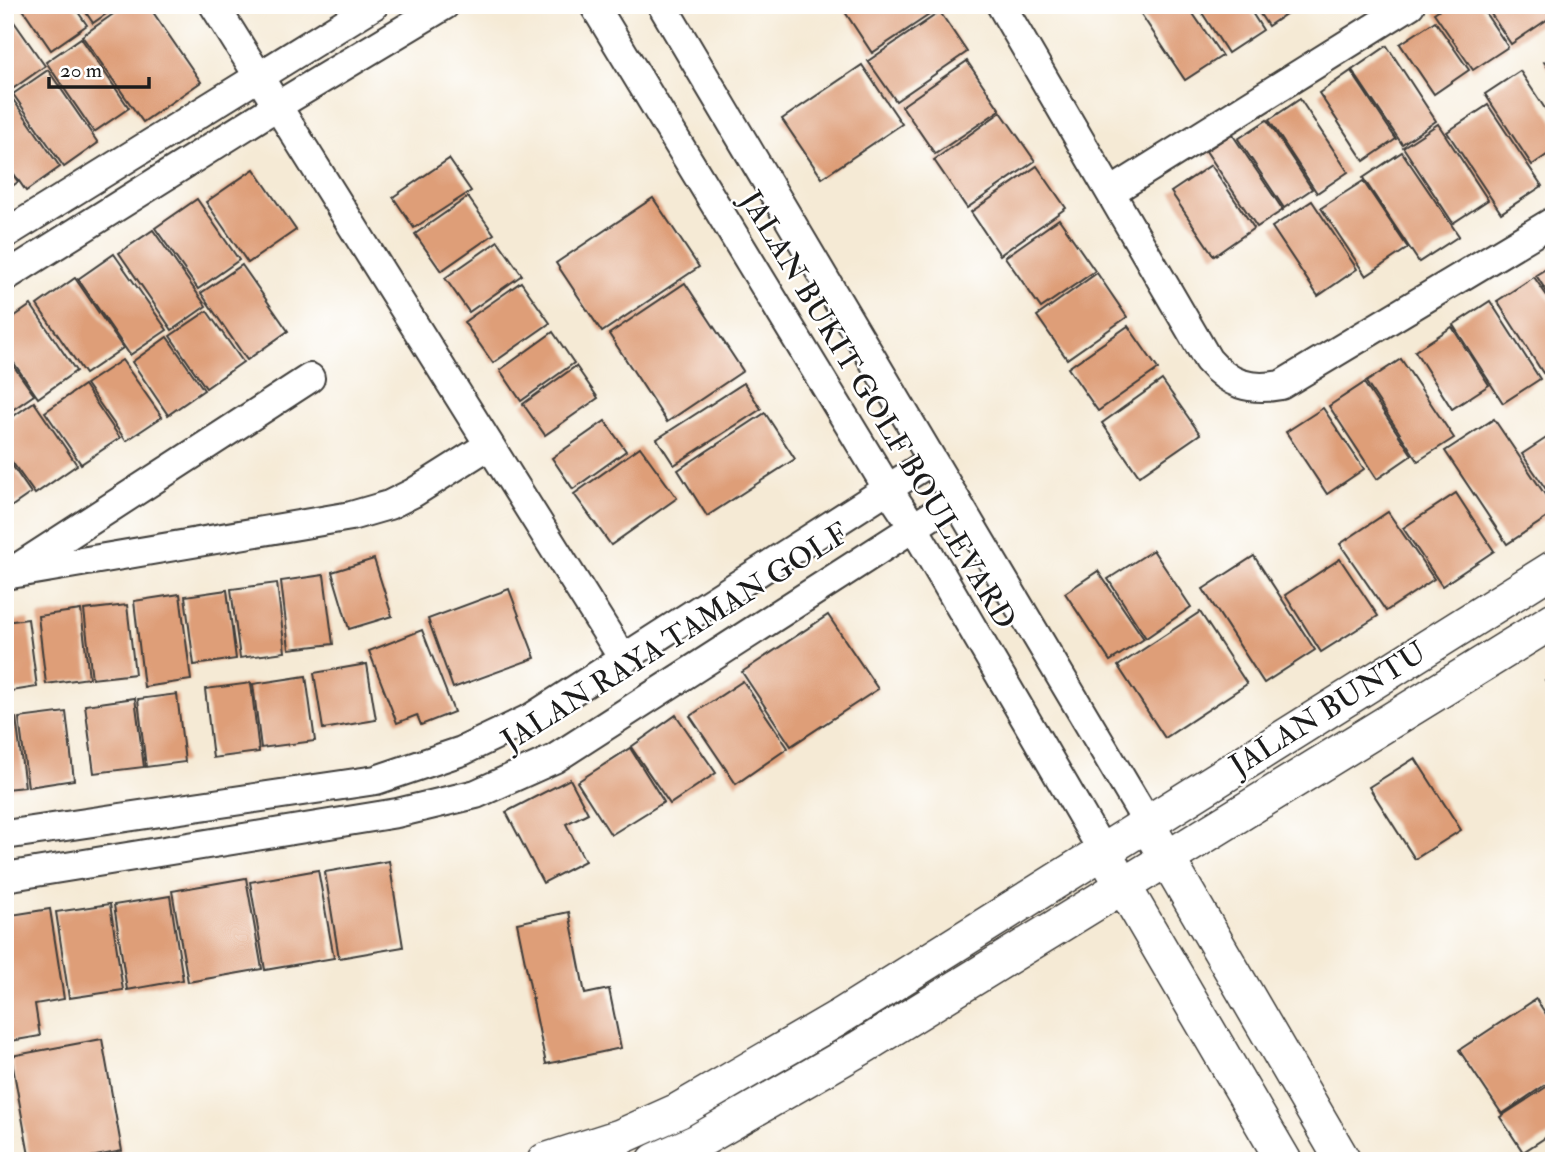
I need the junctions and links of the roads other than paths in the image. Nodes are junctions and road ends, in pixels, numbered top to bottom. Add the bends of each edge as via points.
1 (214, 5) edge
2 (374, 5) edge
3 (445, 5) edge
4 (594, 5) edge
5 (662, 5) edge
6 (1001, 5) edge
7 (1410, 5) edge
8 (258, 76) junction
9 (277, 106) junction
10 (1111, 192) junction
11 (1554, 221) edge
12 (5, 234) edge
13 (5, 277) edge
14 (310, 378) dead end
15 (489, 445) junction
16 (931, 461) junction
17 (888, 489) junction
18 (956, 500) junction
19 (903, 535) junction
20 (1554, 568) edge
21 (6, 575) edge
22 (713, 602) junction
23 (1554, 620) edge
24 (737, 640) junction
25 (632, 654) junction
26 (665, 687) junction
27 (1147, 822) junction
28 (5, 835) edge
29 (1102, 850) junction
30 (1167, 858) junction
31 (5, 877) edge
32 (1122, 886) junction
33 (545, 1161) edge
34 (655, 1161) edge
35 (1284, 1161) edge
36 (1343, 1161) edge

1 - 8 street
2 - 8 street
3 - 9 street
4 - 17 street, JALAN BUKIT GOLF BOULEVARD
5 - 16 street, JALAN BUKIT GOLF BOULEVARD
6 - 10 street
7 - 10 street
8 - 9 street
8 - 12 street
9 - 13 street
9 - 15 street
10 - 11 street via 1208,359 1222,376 1261,389 1281,385
14 - 21 street
15 - 21 street via 413,494 351,516
15 - 25 street
16 - 17 street, JALAN RAYA TAMAN GOLF
16 - 18 street, JALAN BUKIT GOLF BOULEVARD
17 - 19 street, JALAN BUKIT GOLF BOULEVARD
17 - 22 street, JALAN RAYA TAMAN GOLF
18 - 19 street, JALAN RAYA TAMAN GOLF
18 - 27 street, JALAN BUKIT GOLF BOULEVARD
19 - 24 street, JALAN RAYA TAMAN GOLF
19 - 29 street, JALAN BUKIT GOLF BOULEVARD
20 - 27 street, JALAN BUNTU
22 - 24 street
22 - 25 street, JALAN RAYA TAMAN GOLF
23 - 30 street, JALAN BUNTU
24 - 26 street, JALAN RAYA TAMAN GOLF
25 - 26 street
25 - 28 street, JALAN RAYA TAMAN GOLF via 531,718 462,751 376,780
26 - 31 street, JALAN RAYA TAMAN GOLF via 554,758 476,794 397,813
27 - 29 street, JALAN BUNTU
27 - 30 street
29 - 32 street
29 - 33 street, JALAN BUNTU via 838,1017 678,1111 620,1137
30 - 32 street, JALAN BUNTU
30 - 36 street
32 - 34 street, JALAN BUNTU via 860,1048 697,1142
32 - 35 street

